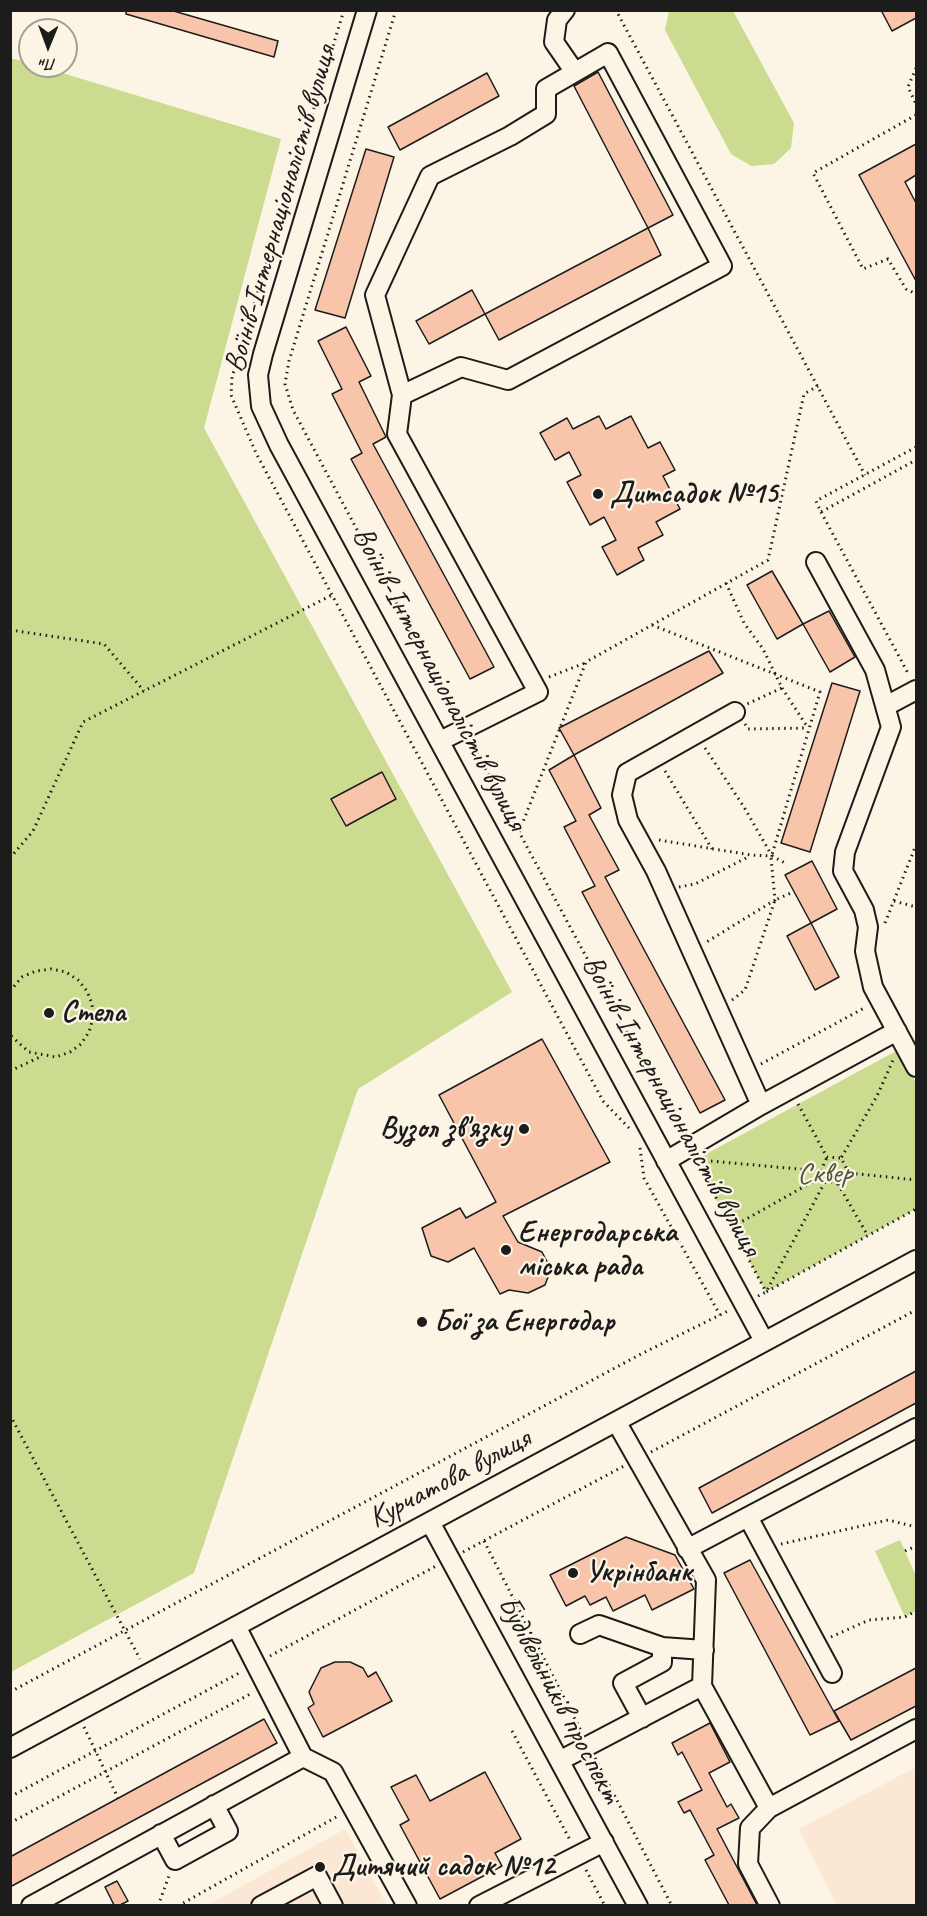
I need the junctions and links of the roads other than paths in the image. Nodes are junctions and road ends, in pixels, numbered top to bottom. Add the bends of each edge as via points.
1 (368, 10) edge
2 (565, 10) edge
3 (574, 71) junction
4 (402, 395) junction
5 (816, 562) dead end
6 (916, 690) edge
7 (886, 706) junction
8 (735, 712) road end
9 (440, 741) junction
10 (897, 1031) junction
11 (916, 1067) edge
12 (761, 1105) junction
13 (666, 1161) junction
14 (916, 1260) edge
15 (764, 1341) junction
16 (617, 1423) junction
17 (916, 1428) edge
18 (748, 1517) junction
19 (430, 1522) junction
20 (687, 1549) junction
21 (236, 1626) junction
22 (580, 1634) dead end
23 (663, 1647) junction
24 (704, 1650) junction
25 (832, 1673) dead end
26 (702, 1686) junction
27 (642, 1718) junction
28 (916, 1729) edge
29 (10, 1748) edge
30 (303, 1757) junction
31 (561, 1760) junction
32 (214, 1805) junction
33 (769, 1808) junction
34 (161, 1834) junction
35 (603, 1842) junction
36 (31, 1905) edge
37 (261, 1905) edge
38 (333, 1905) edge
39 (407, 1905) edge
40 (479, 1905) edge
41 (638, 1905) edge
42 (770, 1905) edge

1 - 9 street, Воїнів-Інтернаціоналістів вулиця via 263,354 258,391 268,423
2 - 3 street via 557,20 554,42
3 - 4 street via 546,89 546,114 430,176 375,294
3 - 4 street via 608,53 722,266 508,380 461,367
4 - 9 street via 396,434 538,692
5 - 7 street via 875,670
6 - 7 street
7 - 10 street via 891,727 845,852 843,871 864,910 868,927 865,951 873,987
8 - 12 street via 627,773 622,795 628,820 664,890
9 - 13 street, Воїнів-Інтернаціоналістів вулиця
10 - 11 street
10 - 12 street
12 - 13 street via 692,1154
13 - 15 street, Воїнів-Інтернаціоналістів вулиця
14 - 15 street, Курчатова вулиця
15 - 16 street, Курчатова вулиця
16 - 19 street, Курчатова вулиця
16 - 20 street
17 - 18 street
18 - 20 street
18 - 25 street
19 - 21 street, Курчатова вулиця
19 - 31 street, Будівельників проспект
20 - 24 street via 706,1580
21 - 29 street, Курчатова вулиця
21 - 30 street
22 - 23 street via 599,1625
23 - 24 street
23 - 27 street via 662,1662 623,1683
24 - 26 street
26 - 27 street
26 - 33 street
27 - 31 street
28 - 33 street
30 - 32 street
30 - 39 street via 333,1772
31 - 35 street, Будівельників проспект
32 - 34 street
32 - 34 street via 228,1831 175,1860
33 - 42 street via 750,1828 748,1864
34 - 36 street
35 - 40 street
35 - 41 street, Будівельників проспект
37 - 38 street via 317,1876

